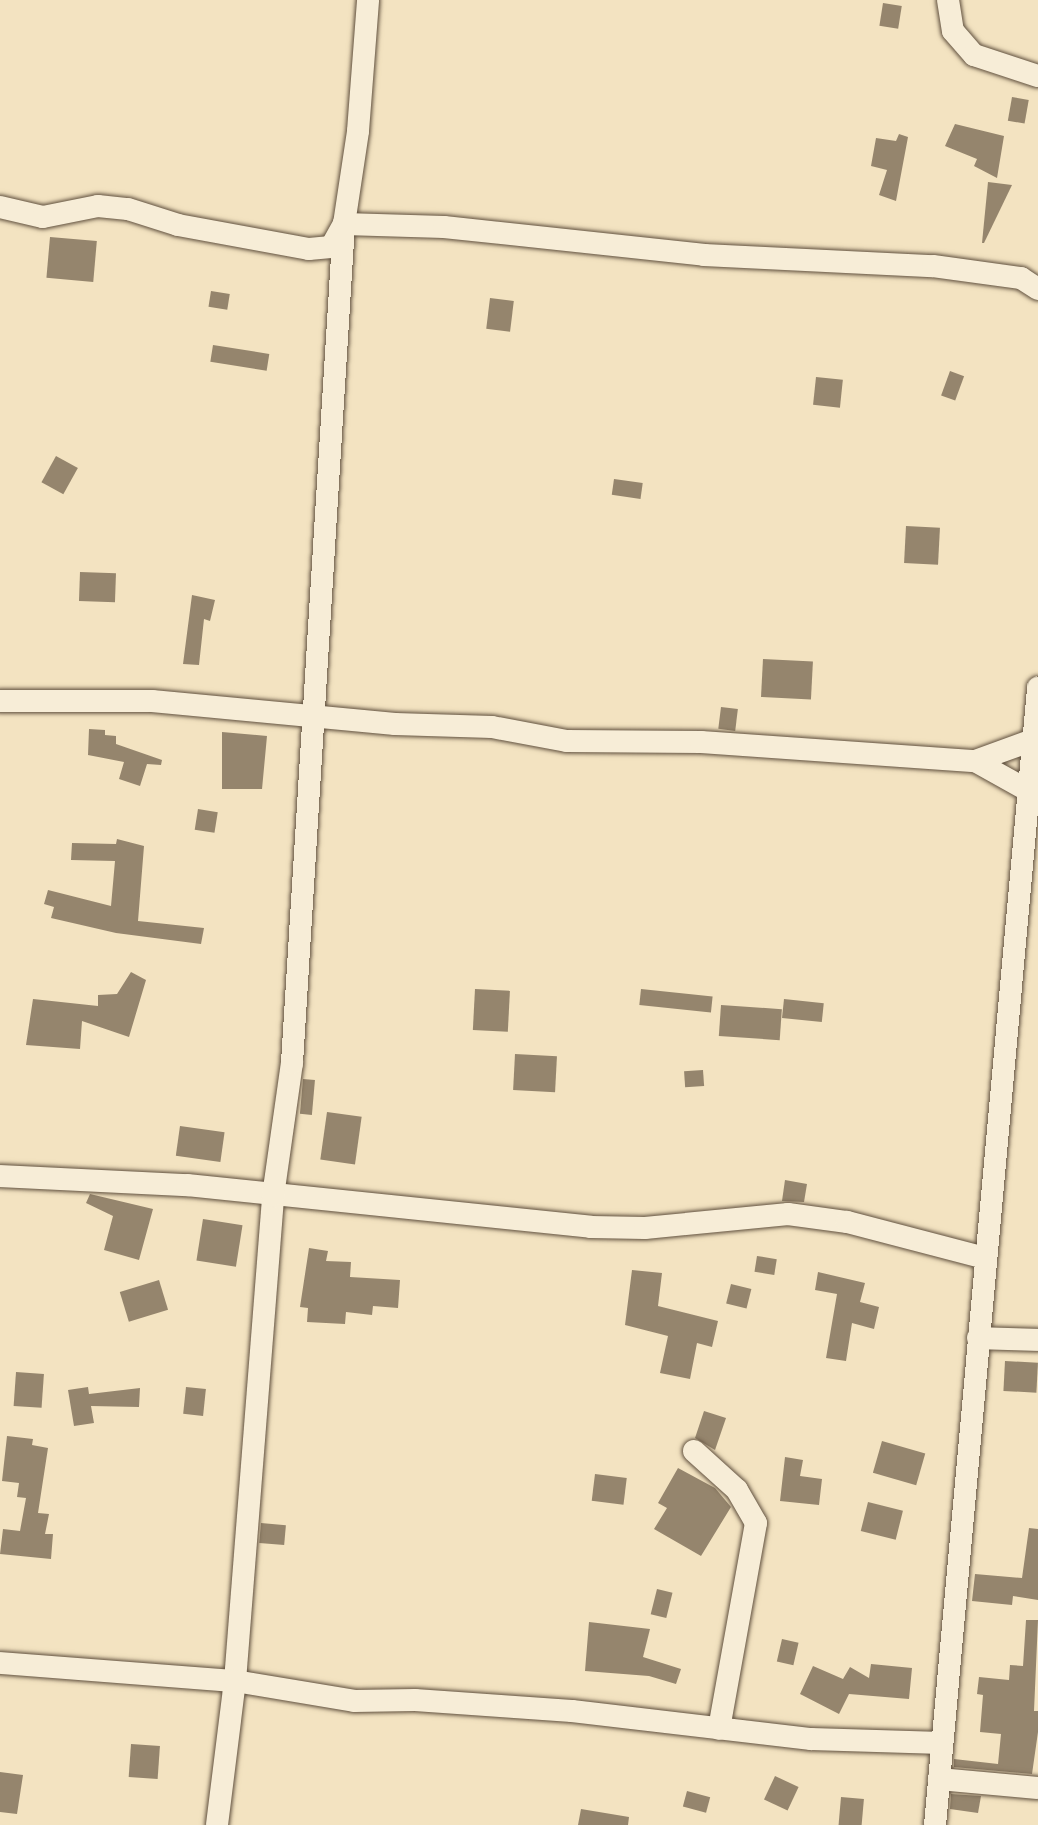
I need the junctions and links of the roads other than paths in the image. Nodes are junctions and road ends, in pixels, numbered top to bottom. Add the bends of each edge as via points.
1 (368, 0) edge
2 (948, 0) edge
3 (1038, 76) edge
4 (0, 207) edge
5 (344, 224) junction
6 (1032, 279) edge
7 (1038, 688) edge
8 (0, 701) edge
9 (316, 717) junction
10 (1033, 740) junction
11 (975, 761) junction
12 (1029, 791) junction
13 (1031, 838) edge
14 (0, 1176) edge
15 (273, 1196) junction
16 (985, 1258) junction
17 (978, 1338) junction
18 (1038, 1340) edge
19 (694, 1451) dead end
20 (0, 1663) edge
21 (235, 1681) junction
22 (719, 1729) junction
23 (942, 1743) junction
24 (939, 1779) junction
25 (1038, 1788) edge
26 (217, 1825) edge
27 (935, 1825) edge

1 - 5 street via 358,131
2 - 3 street via 952,31 974,56
4 - 5 street via 44,217 98,206 128,209 178,225 270,238 309,249 331,247
5 - 6 street via 444,227 693,254 933,266
5 - 9 street
7 - 10 street
8 - 9 street via 152,701
9 - 11 street via 492,727 567,741 701,742
9 - 15 street via 292,1063
10 - 11 street
10 - 12 street
11 - 12 street
12 - 13 street
13 - 16 street
14 - 15 street via 188,1185
15 - 16 street via 591,1227 645,1228 788,1214 847,1222
15 - 21 street
16 - 17 street
17 - 18 street
17 - 23 street
19 - 22 street via 737,1490 756,1523
20 - 21 street
21 - 22 street via 354,1701 415,1700 572,1712
21 - 26 street
22 - 23 street via 812,1740
23 - 24 street
24 - 25 street
24 - 27 street

